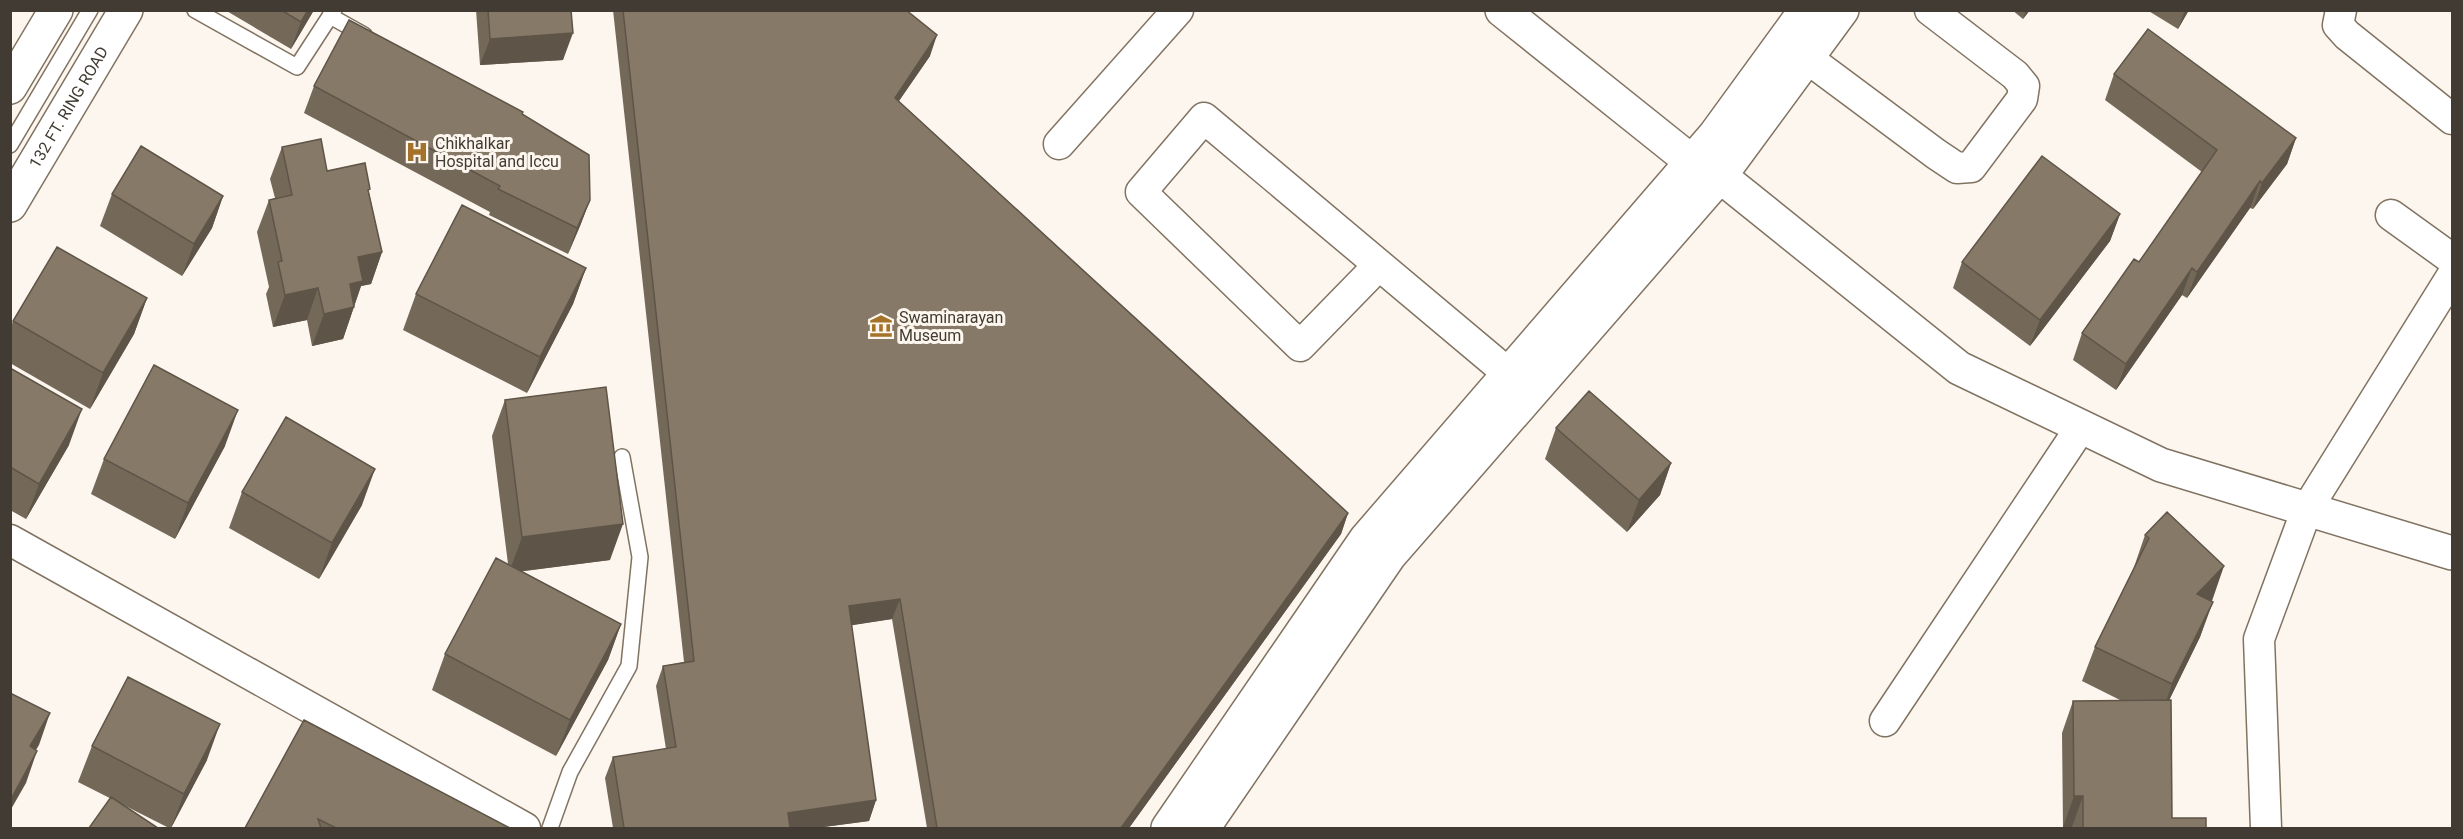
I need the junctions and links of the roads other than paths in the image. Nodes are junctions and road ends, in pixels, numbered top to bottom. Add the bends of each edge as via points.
1 (56, 10) edge
2 (90, 10) edge
3 (126, 10) edge
4 (195, 10) edge
5 (1178, 10) edge
6 (1502, 10) edge
7 (1806, 10) edge
8 (1842, 10) edge
9 (1930, 10) edge
10 (2341, 10) edge
11 (332, 13) edge
12 (381, 45) edge
13 (1807, 58) junction
14 (10, 87) edge
15 (2452, 118) edge
16 (1059, 144) dead end
17 (10, 145) edge
18 (1692, 162) junction
19 (1720, 176) junction
20 (10, 205) edge
21 (2391, 215) dead end
22 (2452, 259) edge
23 (1379, 265) junction
24 (2450, 287) edge
25 (1509, 374) junction
26 (2081, 427) junction
27 (622, 457) dead end
28 (2307, 509) junction
29 (10, 540) edge
30 (2452, 553) edge
31 (1885, 721) dead end
32 (525, 828) edge
33 (550, 828) edge
34 (1168, 828) edge
35 (1203, 828) edge
36 (2266, 828) edge

1 - 14 street
2 - 17 lane
3 - 20 street, 132 FT. RING ROAD
4 - 11 lane via 297,67
5 - 16 street
6 - 18 street
7 - 18 street
8 - 13 street
9 - 13 street via 2024,86 2022,99 1971,167 1957,168
10 - 15 street via 2338,25 2347,35
11 - 12 lane
13 - 19 street
18 - 19 street
18 - 25 street
19 - 26 street via 1959,368
19 - 35 street via 1389,556
21 - 22 street
23 - 23 street via 1204,118 1141,192 1300,346
23 - 25 street
24 - 28 street
25 - 34 street via 1366,539
26 - 28 street via 2161,465
26 - 31 street
27 - 33 lane via 640,557 629,666 570,772
28 - 30 street
28 - 36 street via 2259,639
29 - 32 street

